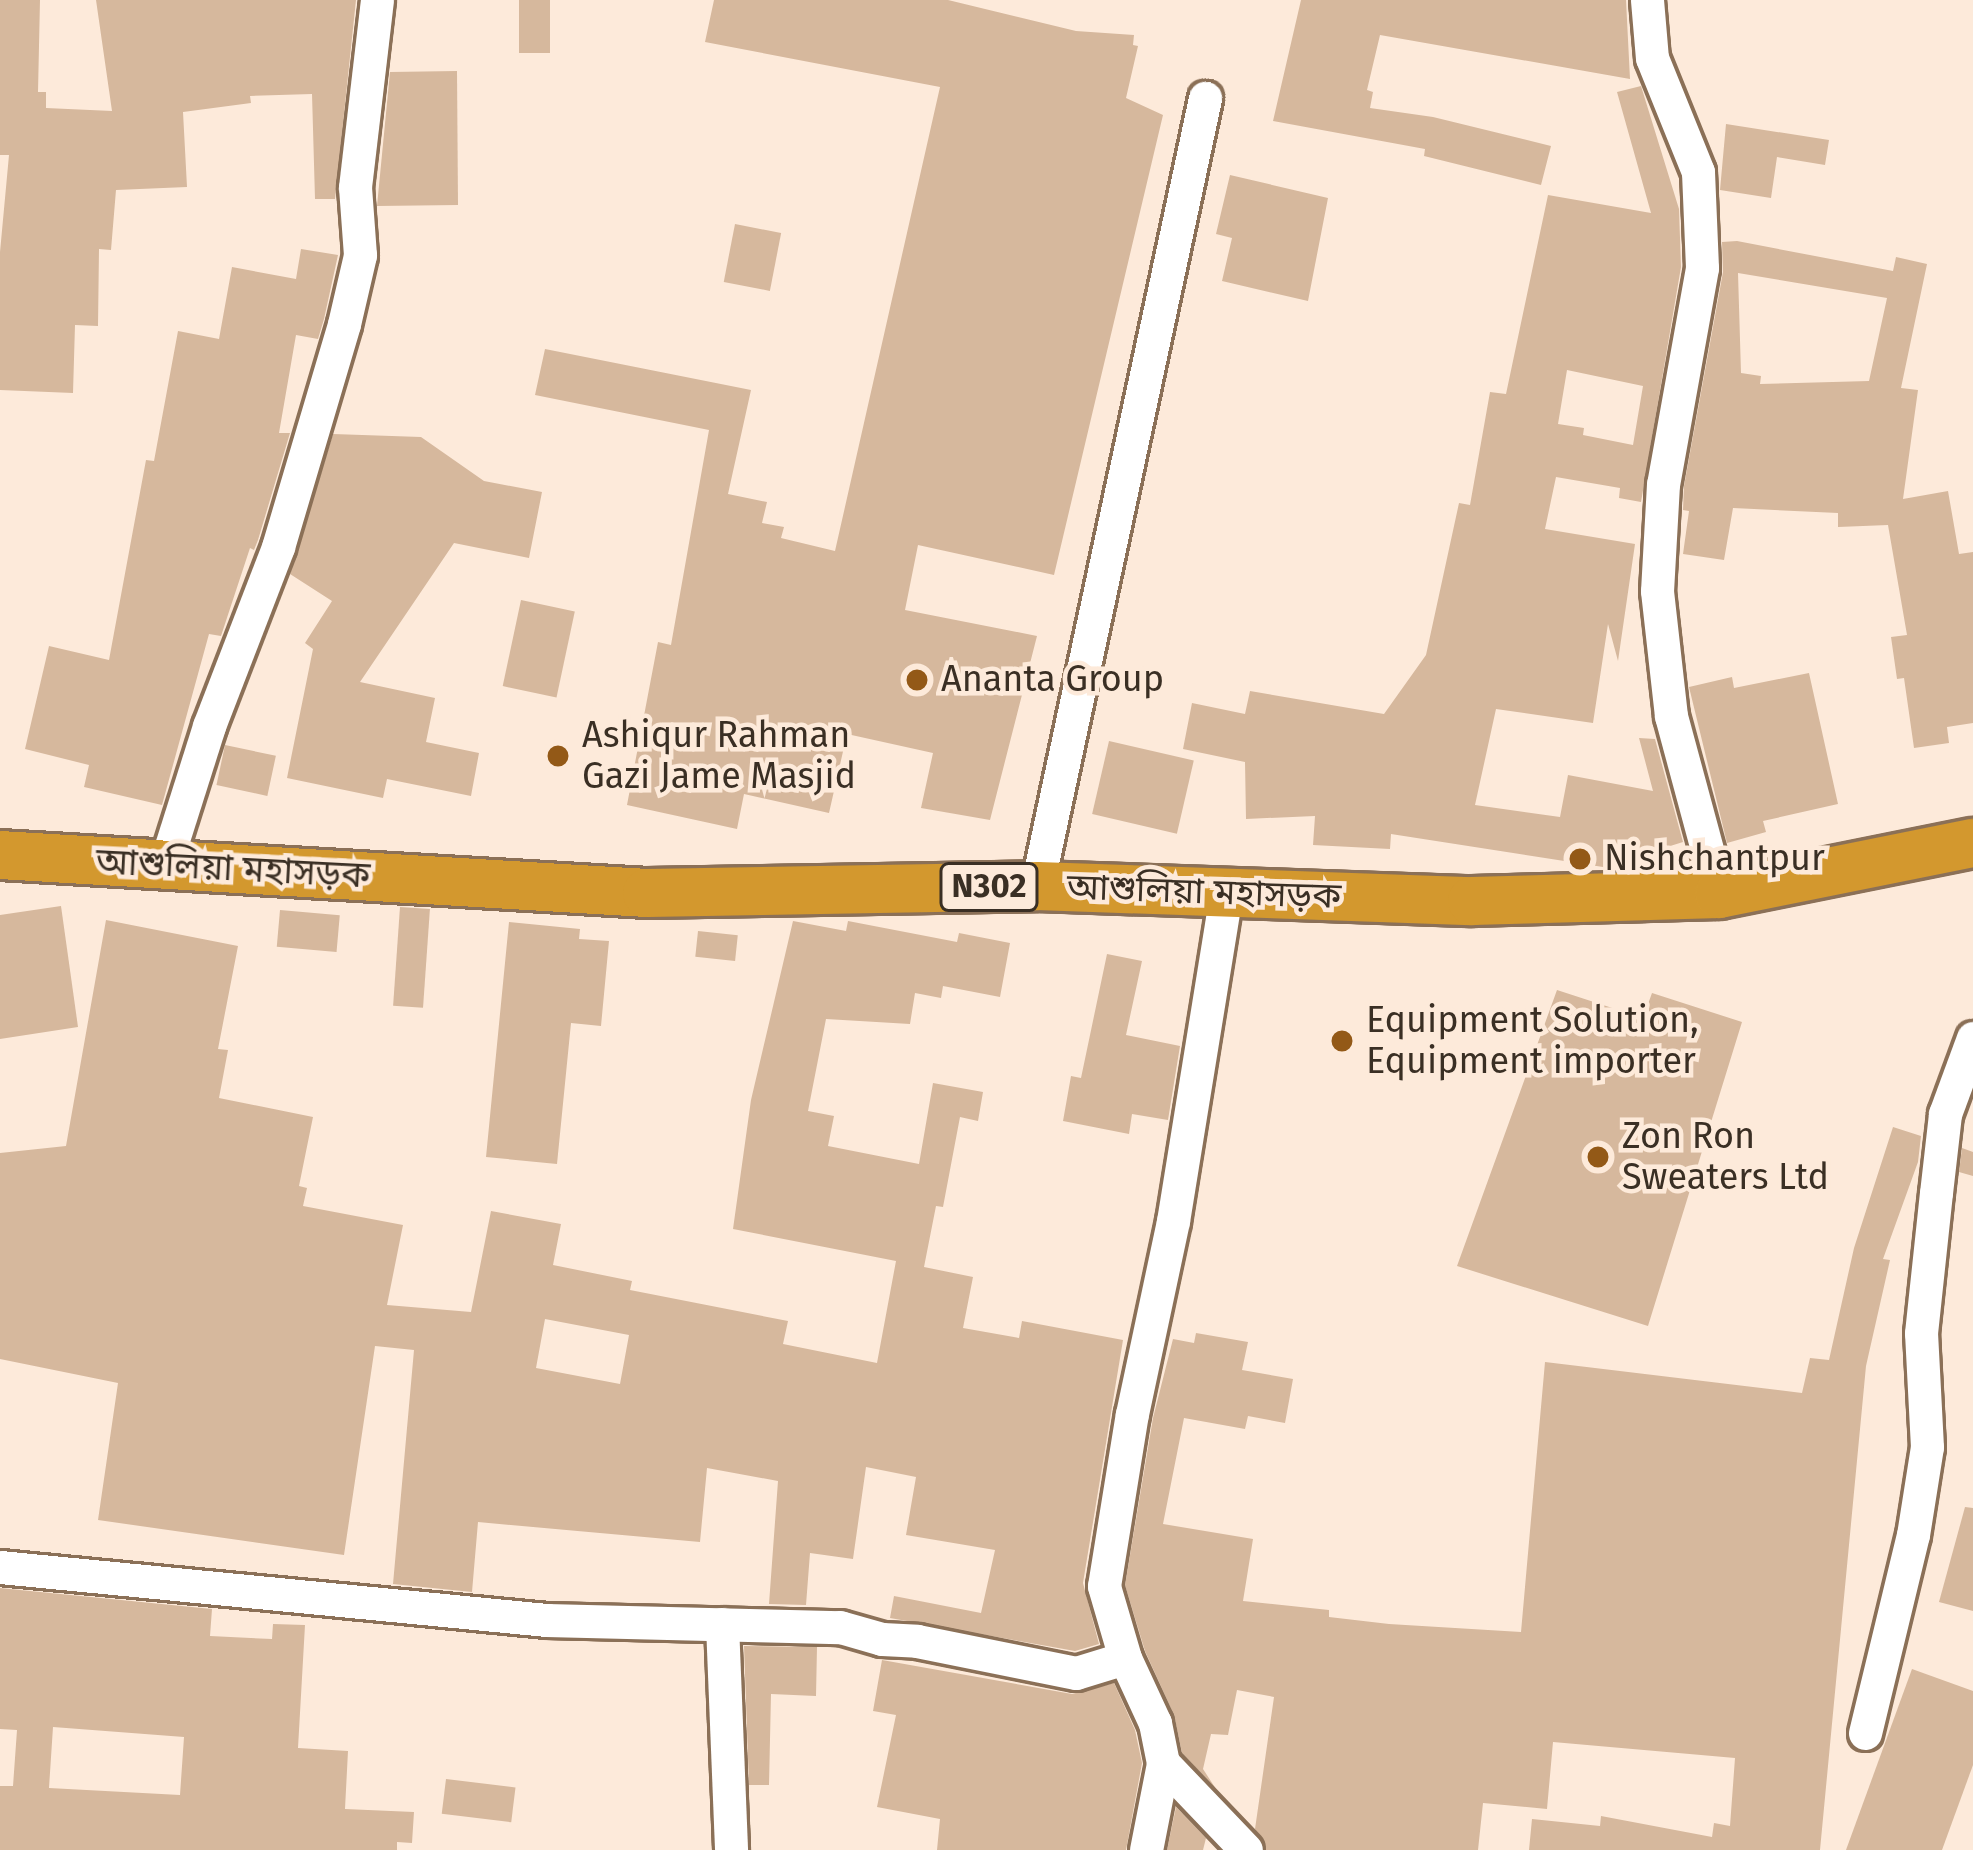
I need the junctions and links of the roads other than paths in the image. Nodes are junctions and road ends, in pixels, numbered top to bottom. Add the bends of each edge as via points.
1 (377, 0) edge
2 (1647, 0) edge
3 (1205, 98) dead end
4 (1973, 843) edge
5 (0, 855) edge
6 (165, 865) junction
7 (1037, 886) junction
8 (1226, 892) junction
9 (1719, 894) junction
10 (1973, 1038) edge
11 (0, 1567) edge
12 (722, 1624) junction
13 (1125, 1658) junction
14 (1865, 1733) dead end
15 (1163, 1762) junction
16 (731, 1850) edge
17 (1146, 1850) edge
18 (1246, 1850) edge

1 - 6 street via 355,188 360,255 344,324 278,547
2 - 9 street via 1652,58 1697,172 1702,268 1663,484 1657,591 1671,716
3 - 7 street
4 - 9 highway, আশুলিয়া মহাসড়ক / N302
5 - 6 highway, আশুলিয়া মহাসড়ক / N302
6 - 7 highway, আশুলিয়া মহাসড়ক / N302 via 647,893
7 - 8 highway, আশুলিয়া মহাসড়ক / N302
8 - 9 highway, আশুলিয়া মহাসড়ক / N302 via 1472,901
8 - 13 street via 1104,1586
10 - 14 street via 1945,1114 1921,1333 1927,1447 1917,1513
11 - 12 street via 546,1620
12 - 13 street via 840,1627 1076,1672
12 - 16 street
13 - 15 street
15 - 17 street
15 - 18 street

